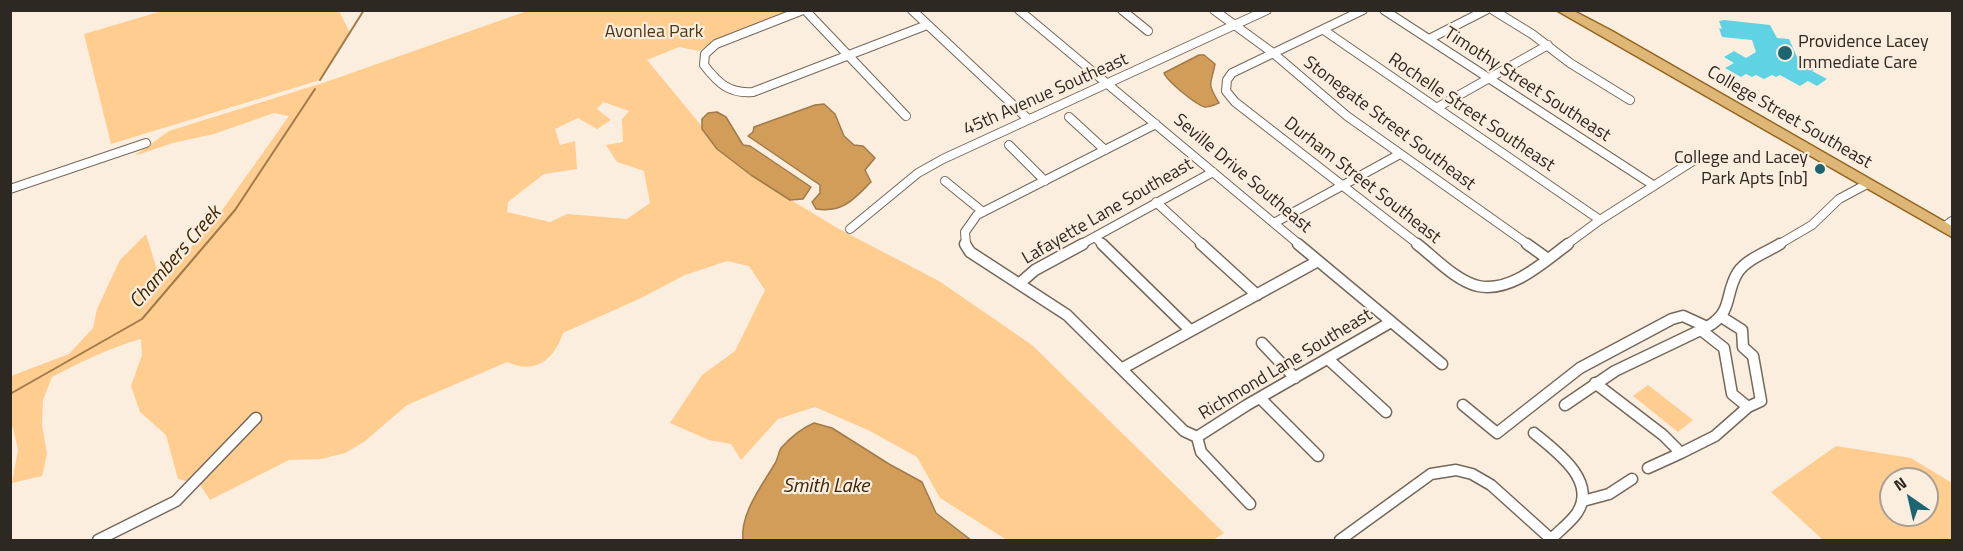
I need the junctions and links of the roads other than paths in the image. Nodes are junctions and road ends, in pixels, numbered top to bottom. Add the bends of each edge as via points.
1 (804, 10) edge
2 (912, 10) edge
3 (1019, 10) edge
4 (1122, 10) edge
5 (1214, 10) edge
6 (1267, 10) edge
7 (1363, 10) edge
8 (1384, 10) edge
9 (1486, 10) edge
10 (1493, 10) edge
11 (1562, 10) edge
12 (1572, 10) edge
13 (927, 25) junction
14 (1234, 26) junction
15 (1325, 30) junction
16 (1148, 31) dead end
17 (1608, 34) junction
18 (1429, 39) junction
19 (1548, 45) junction
20 (1273, 53) junction
21 (849, 56) junction
22 (1487, 78) junction
23 (1107, 84) junction
24 (1630, 100) dead end
25 (1438, 107) junction
26 (906, 116) dead end
27 (1069, 117) dead end
28 (1028, 119) junction
29 (1156, 124) junction
30 (146, 143) dead end
31 (1009, 145) dead end
32 (1105, 150) junction
33 (1400, 154) junction
34 (1696, 159) dead end
35 (1213, 172) junction
36 (945, 181) dead end
37 (1046, 181) junction
38 (1867, 184) junction
39 (1341, 186) junction
40 (1653, 186) junction
41 (10, 189) edge
42 (1156, 202) junction
43 (983, 212) junction
44 (1600, 220) junction
45 (1274, 223) junction
46 (1950, 227) edge
47 (850, 229) dead end
48 (1095, 237) junction
49 (1548, 259) junction
50 (1318, 261) junction
51 (1020, 283) junction
52 (1257, 295) junction
53 (1723, 318) junction
54 (1391, 322) junction
55 (1704, 329) junction
56 (1190, 330) junction
57 (1262, 343) dead end
58 (1328, 359) junction
59 (1442, 364) dead end
60 (1123, 368) junction
61 (1569, 376) junction
62 (1295, 378) junction
63 (1595, 383) junction
64 (1584, 389) junction
65 (1260, 398) junction
66 (1463, 405) dead end
67 (1564, 405) dead end
68 (1748, 407) junction
69 (1386, 412) dead end
70 (256, 418) dead end
71 (1534, 433) dead end
72 (1197, 437) junction
73 (1680, 453) junction
74 (1318, 456) dead end
75 (1648, 468) dead end
76 (1632, 479) dead end
77 (1583, 501) junction
78 (1250, 504) dead end
79 (98, 540) edge
80 (1340, 540) edge
81 (1550, 540) edge

1 - 21 street
1 - 21 street via 716,44 705,54 704,65 724,89 746,93
2 - 13 street
3 - 23 street, Seville Drive Southeast
4 - 16 street
5 - 14 street, Stonegate Street Southeast
6 - 14 street, 45th Avenue Southeast
7 - 15 street
8 - 18 street, Timothy Street Southeast
9 - 18 street
10 - 19 street
11 - 17 main road, College Street Southeast
12 - 17 main road, College Street Southeast
13 - 21 street
13 - 28 street
14 - 20 street, Stonegate Street Southeast
14 - 23 street, 45th Avenue Southeast
15 - 20 street
15 - 25 street, Rochelle Street Southeast
17 - 38 main road, College Street Southeast
18 - 22 street, Timothy Street Southeast
19 - 22 street
19 - 24 street
20 - 33 street, Stonegate Street Southeast
20 - 39 street, Durham Street Southeast via 1232,73 1226,92
21 - 26 street
22 - 25 street
22 - 40 street, Timothy Street Southeast
23 - 28 street, 45th Avenue Southeast
23 - 29 street, Seville Drive Southeast
25 - 44 street, Rochelle Street Southeast
27 - 32 street
28 - 47 street, 45th Avenue Southeast via 918,173
29 - 32 street
29 - 35 street, Seville Drive Southeast
30 - 41 street
31 - 37 street
32 - 37 street
33 - 39 street
33 - 49 street, Stonegate Street Southeast
34 - 40 street
35 - 42 street, Lafayette Lane Southeast
35 - 45 street, Seville Drive Southeast
36 - 43 street
37 - 43 street
38 - 46 main road, College Street Southeast
38 - 53 street via 1839,199 1812,225 1743,266
39 - 45 street
39 - 49 street, Durham Street Southeast via 1477,286 1496,287 1513,282
40 - 44 street
42 - 48 street, Lafayette Lane Southeast
42 - 52 street
43 - 51 street via 972,219 963,237 964,245
44 - 49 street
45 - 50 street, Seville Drive Southeast
48 - 51 street, Lafayette Lane Southeast via 1035,270
48 - 56 street
50 - 52 street
50 - 54 street, Seville Drive Southeast
51 - 60 street via 1067,315
52 - 56 street
53 - 55 street
53 - 68 street via 1742,330 1743,347 1753,356 1761,397 1757,404
54 - 58 street, Richmond Lane Southeast
54 - 59 street, Seville Drive Southeast
55 - 61 street via 1683,316 1672,319
55 - 63 street
55 - 68 street via 1724,348 1732,394
56 - 60 street
57 - 62 street
58 - 62 street, Richmond Lane Southeast
58 - 69 street
60 - 72 street via 1184,431
61 - 64 street
61 - 66 street via 1497,433
62 - 65 street, Richmond Lane Southeast
63 - 64 street
63 - 73 street via 1663,435
64 - 67 street
65 - 72 street, Richmond Lane Southeast
65 - 74 street
68 - 73 street via 1715,435
70 - 79 street via 176,501
71 - 77 street via 1572,468 1582,486
72 - 78 street via 1201,452
73 - 75 street
76 - 77 street via 1612,495
77 - 81 street
80 - 81 street via 1431,474 1456,470 1491,485

